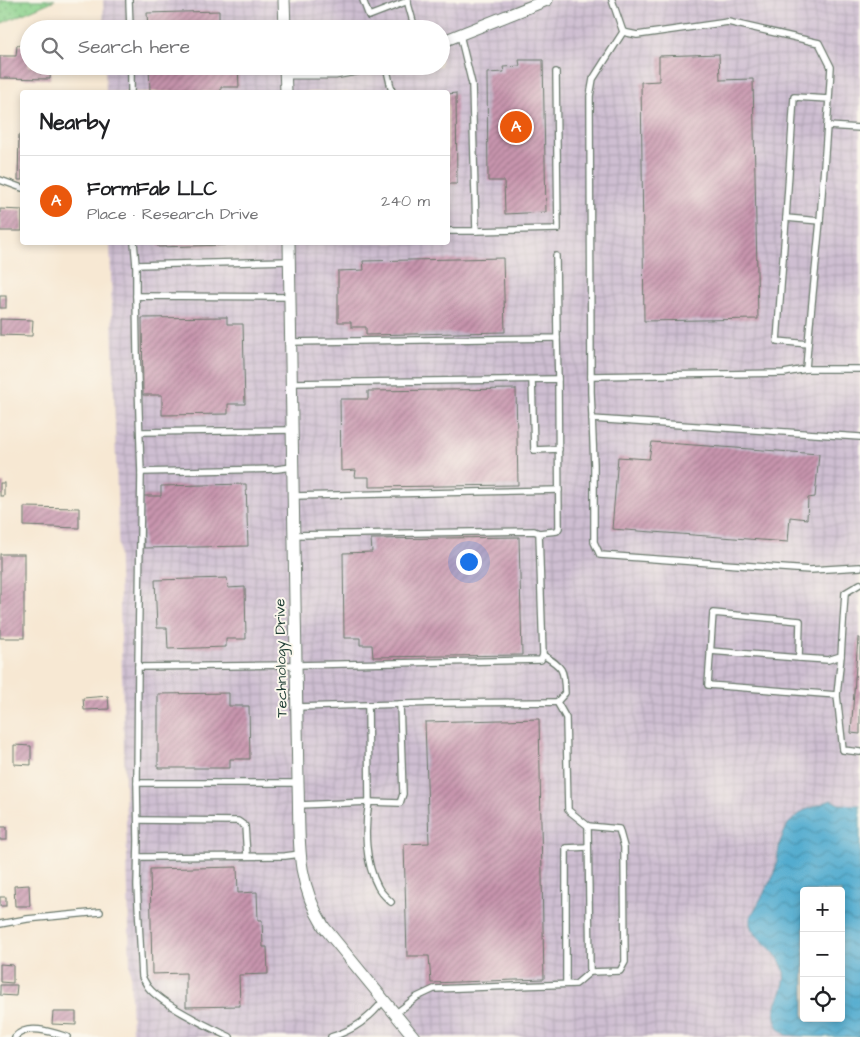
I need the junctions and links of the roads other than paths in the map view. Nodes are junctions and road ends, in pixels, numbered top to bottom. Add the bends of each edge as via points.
1 (130, 0) edge
2 (284, 0) edge
3 (363, 0) edge
4 (547, 0) edge
5 (612, 0) edge
6 (407, 1) edge
7 (130, 20) edge
8 (284, 20) edge
9 (412, 20) edge
10 (623, 32) junction
11 (460, 35) junction
12 (450, 39) edge
13 (556, 72) dead end
14 (131, 75) edge
15 (285, 75) edge
16 (388, 75) edge
17 (131, 90) edge
18 (286, 90) edge
19 (392, 90) edge
20 (828, 99) junction
21 (827, 126) junction
22 (860, 128) edge
23 (0, 180) edge
24 (20, 187) edge
25 (786, 218) junction
26 (820, 221) junction
27 (450, 231) edge
28 (476, 231) junction
29 (134, 245) edge
30 (289, 245) edge
31 (556, 256) dead end
32 (289, 261) junction
33 (136, 264) junction
34 (136, 296) junction
35 (290, 297) junction
36 (557, 338) junction
37 (290, 342) junction
38 (808, 344) junction
39 (806, 369) junction
40 (860, 369) edge
41 (591, 376) junction
42 (558, 379) junction
43 (532, 380) junction
44 (291, 383) junction
45 (592, 419) junction
46 (292, 430) junction
47 (140, 432) junction
48 (860, 437) edge
49 (559, 449) junction
50 (292, 468) junction
51 (141, 474) junction
52 (559, 490) junction
53 (293, 496) junction
54 (538, 533) junction
55 (294, 535) junction
56 (860, 566) edge
57 (860, 584) edge
58 (710, 651) junction
59 (543, 655) junction
60 (841, 656) junction
61 (799, 658) junction
62 (296, 665) junction
63 (138, 666) junction
64 (837, 695) junction
65 (557, 702) junction
66 (400, 704) junction
67 (368, 705) junction
68 (297, 707) junction
69 (860, 752) edge
70 (137, 784) junction
71 (298, 784) junction
72 (369, 802) junction
73 (299, 805) junction
74 (138, 820) junction
75 (588, 826) junction
76 (588, 847) junction
77 (300, 854) junction
78 (247, 856) junction
79 (138, 857) junction
80 (391, 902) dead end
81 (100, 912) dead end
82 (0, 924) edge
83 (590, 972) junction
84 (566, 984) junction
85 (384, 1000) junction
86 (395, 1014) junction
87 (15, 1037) edge
88 (67, 1037) edge
89 (230, 1037) edge
90 (331, 1037) edge
91 (414, 1037) edge

1 - 7 lane
2 - 8 street
3 - 6 lane via 369,16
4 - 11 street
5 - 10 lane
6 - 9 lane
10 - 20 lane via 637,35 728,22 819,43 831,67
10 - 41 lane via 593,79 590,96
11 - 12 street
11 - 28 lane via 472,84
13 - 28 lane via 558,229
14 - 17 lane
15 - 18 street
16 - 19 lane
20 - 21 lane
20 - 25 lane via 794,97
21 - 22 lane
21 - 26 lane
23 - 24 lane
25 - 26 lane
25 - 38 lane via 777,341
26 - 38 lane
27 - 28 lane
29 - 33 lane
30 - 32 street, Technology Drive
31 - 36 lane
32 - 33 lane
32 - 35 street, Technology Drive
33 - 34 lane
34 - 35 lane
34 - 47 lane
35 - 37 street, Technology Drive
36 - 37 lane
36 - 42 lane
37 - 44 street, Technology Drive
38 - 39 lane
39 - 40 lane
39 - 41 lane via 784,374
41 - 45 lane
42 - 43 lane
42 - 49 lane
43 - 44 lane
43 - 49 lane via 534,450
44 - 46 street, Technology Drive
45 - 48 lane
45 - 56 lane via 594,542 600,555 810,570
46 - 47 lane
46 - 50 street, Technology Drive
47 - 51 lane
49 - 52 lane
50 - 51 lane
50 - 53 street, Technology Drive
51 - 63 lane
52 - 53 lane
52 - 54 lane via 559,528
53 - 55 street, Technology Drive
54 - 55 lane
54 - 59 lane
55 - 62 street, Technology Drive
57 - 60 lane via 845,594
58 - 61 lane
58 - 61 lane via 713,612 800,620
58 - 64 lane via 708,685
59 - 62 lane via 541,660
59 - 65 lane via 560,665 564,674 565,692
60 - 61 lane via 828,660
60 - 64 lane
62 - 63 lane
62 - 68 street, Technology Drive
63 - 70 lane
64 - 69 lane via 843,750
65 - 66 lane
65 - 75 lane via 566,718 568,810
66 - 67 lane
66 - 72 lane via 403,794 400,802
67 - 68 lane
67 - 72 lane
68 - 71 street, Technology Drive
70 - 71 lane
70 - 74 lane
71 - 73 street, Technology Drive
72 - 73 lane
72 - 80 lane via 366,817 368,859 378,888
73 - 77 street, Technology Drive
74 - 78 lane via 238,821 245,826
74 - 79 lane
75 - 76 lane
75 - 83 lane via 619,829 624,847 626,962 620,971
76 - 83 lane
76 - 84 lane via 566,848
77 - 78 lane
77 - 85 street, Technology Drive via 306,890 315,912
78 - 79 lane
79 - 89 lane via 142,977 148,988 170,1005
81 - 82 lane
83 - 84 lane via 576,984
84 - 86 lane via 434,989
85 - 86 street, Technology Drive
85 - 90 lane via 362,1023
86 - 91 street, Technology Drive
87 - 88 lane via 21,1031 34,1030

